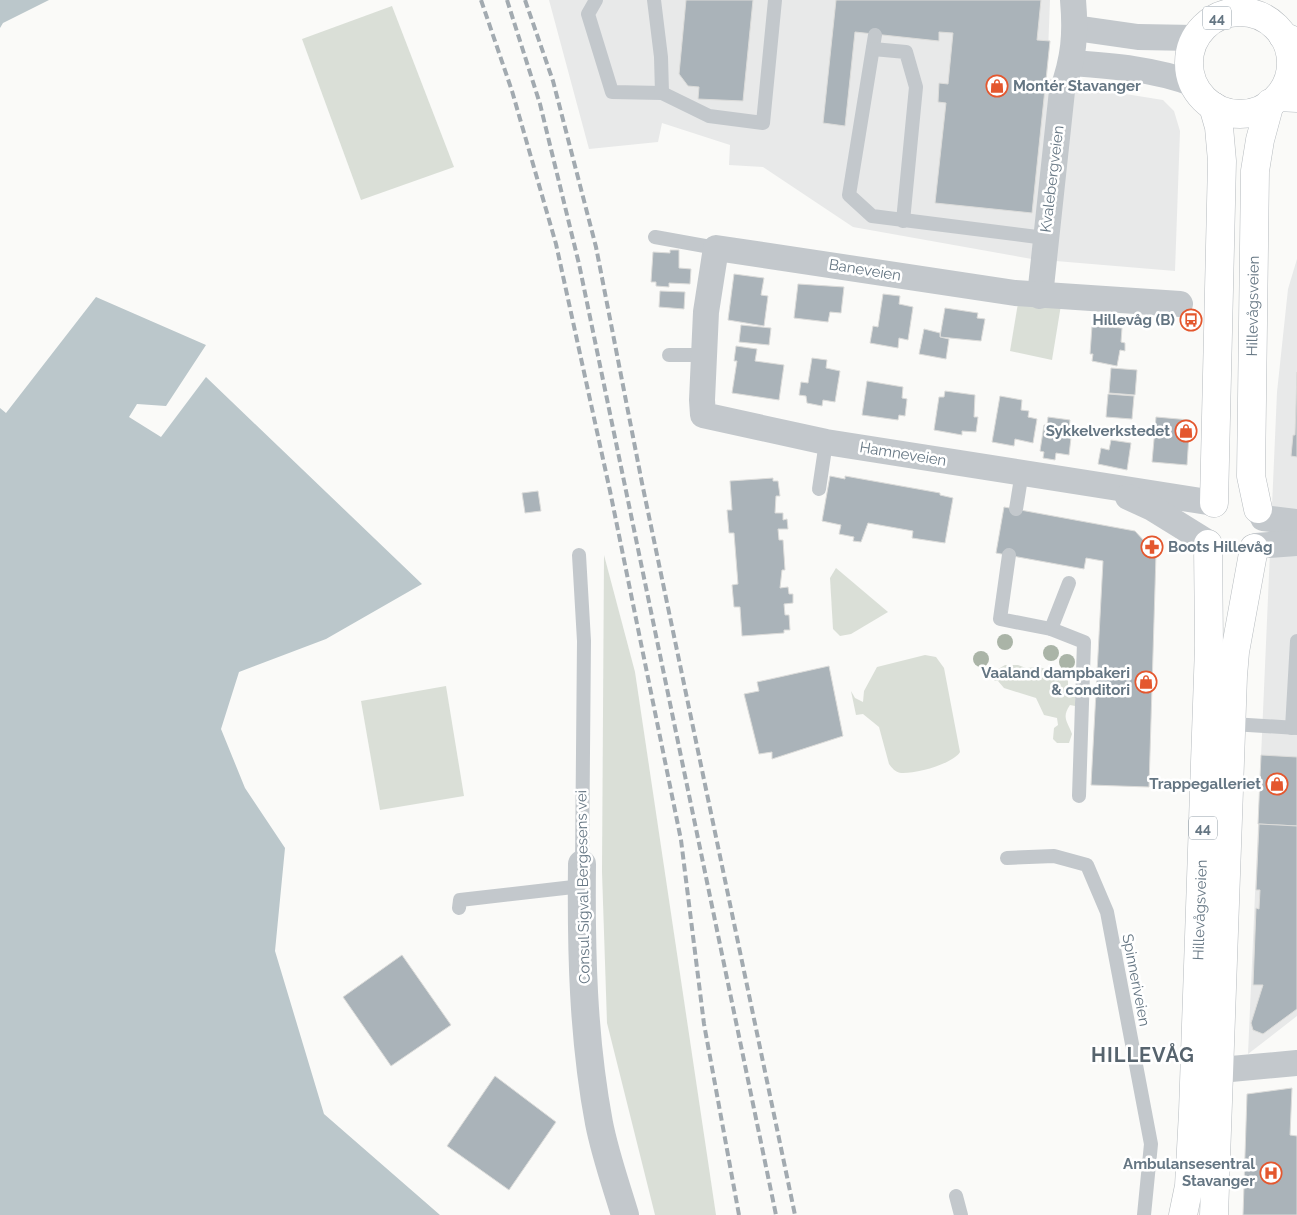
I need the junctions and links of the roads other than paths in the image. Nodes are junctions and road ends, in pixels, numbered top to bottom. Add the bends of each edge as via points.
1 (596, 0) edge
2 (654, 0) edge
3 (775, 0) edge
4 (1073, 0) edge
5 (1272, 0) edge
6 (1206, 21) edge
7 (1075, 28) junction
8 (875, 35) dead end
9 (1286, 36) edge
10 (873, 49) junction
11 (1072, 63) junction
12 (1194, 84) junction
13 (662, 93) junction
14 (1282, 99) edge
15 (1213, 106) junction
16 (903, 220) junction
17 (655, 237) dead end
18 (1045, 238) junction
19 (716, 248) junction
20 (1040, 296) junction
21 (1180, 304) dead end
22 (669, 355) dead end
23 (705, 355) junction
24 (826, 442) junction
25 (1022, 472) junction
26 (1105, 486) junction
27 (819, 489) dead end
28 (1214, 503) junction
29 (1016, 510) dead end
30 (1261, 513) junction
31 (1297, 522) edge
32 (1208, 543) junction
33 (1297, 543) edge
34 (1255, 547) junction
35 (579, 554) dead end
36 (1009, 555) dead end
37 (1069, 583) dead end
38 (1051, 629) junction
39 (1297, 641) edge
40 (1232, 724) junction
41 (1294, 728) edge
42 (1079, 796) dead end
43 (1007, 858) dead end
44 (582, 875) junction
45 (459, 908) dead end
46 (1297, 1063) edge
47 (1220, 1070) junction
48 (956, 1196) dead end
49 (626, 1215) edge
50 (961, 1215) edge
51 (1144, 1215) edge
52 (1183, 1215) edge
53 (1214, 1215) edge

1 - 13 lane via 588,14 612,92
2 - 13 lane
3 - 13 lane via 764,123 709,116
4 - 7 street, Kvalebergveien
5 - 9 main road, 44
6 - 7 street via 1138,37
6 - 9 main road, 44 via 1244,12 1263,18
6 - 12 main road, 44 via 1189,61
7 - 11 street, Kvalebergveien
8 - 10 lane
9 - 14 main road, 44 via 1291,65
10 - 16 lane via 906,52 916,87
10 - 16 lane via 849,195 872,216
11 - 12 street via 1136,68 1169,74
11 - 18 street, Kvalebergveien via 1062,91
12 - 15 main road, 44
14 - 15 main road, 44 via 1255,111 1238,114
14 - 30 main road, Hillevågsveien / 44 via 1260,140 1254,192 1251,476
15 - 28 main road, 44 via 1219,127 1222,161
16 - 18 lane
17 - 19 lane
18 - 20 street, Kvalebergveien
19 - 20 street, Baneveien
19 - 23 street via 706,312
20 - 21 street, Baneveien
22 - 23 lane
23 - 24 street, Hamneveien via 703,415
24 - 25 street, Hamneveien
24 - 27 lane
25 - 26 street, Hamneveien
25 - 29 lane
26 - 28 street, Hamneveien
26 - 32 street, Hamneveien via 1152,508
28 - 30 main road via 1230,496 1240,496
28 - 32 main road, 44 via 1203,524
30 - 31 street
30 - 34 main road, 44 via 1262,537
32 - 34 main road via 1225,555 1233,556 1245,554
32 - 52 main road, Hillevågsveien / 44 via 1208,666 1193,1112 1189,1186
33 - 34 street
34 - 40 main road, Hillevågsveien / 44 via 1235,652
35 - 44 lane, Consul Sigval Bergesens vei via 584,641
36 - 38 lane via 1000,620
37 - 38 lane
38 - 42 lane via 1084,642
39 - 41 lane
40 - 41 lane
40 - 47 main road, Hillevågsveien / 44
43 - 51 lane, Spinneriveien via 1054,856 1087,864 1107,912 1151,1144
44 - 45 lane via 460,900
44 - 49 street, Consul Sigval Bergesens vei via 587,1047 599,1125
46 - 47 street
47 - 53 main road, Hillevågsveien / 44
48 - 50 lane

